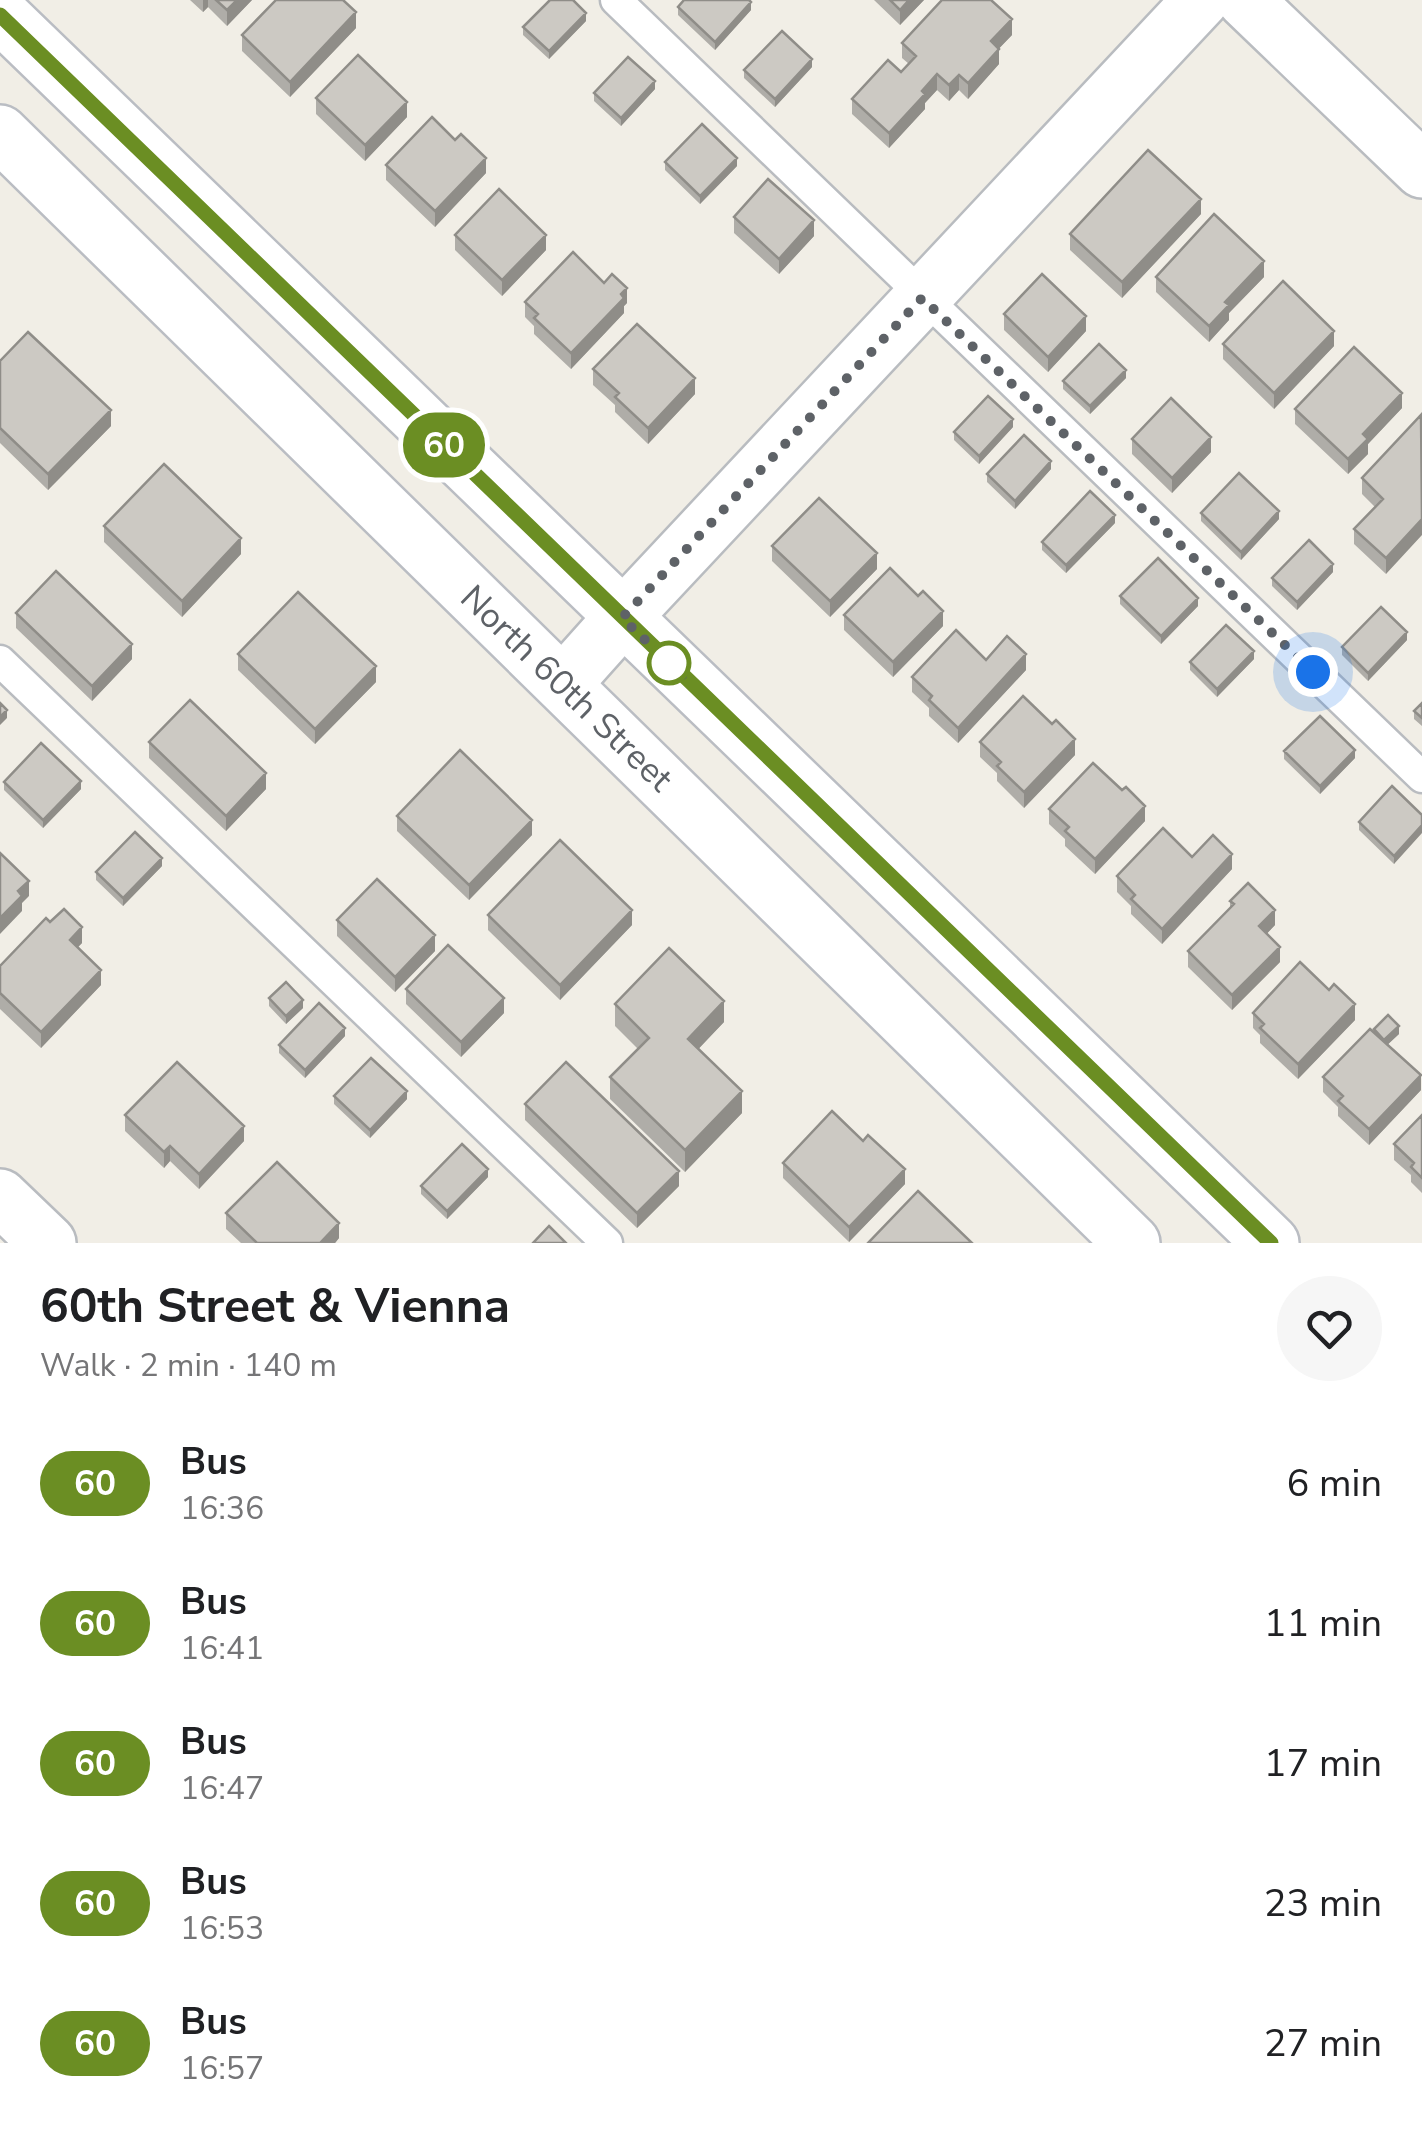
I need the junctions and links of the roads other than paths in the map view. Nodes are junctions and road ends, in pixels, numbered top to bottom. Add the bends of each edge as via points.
1 (616, 0) edge
2 (1201, 0) edge
3 (1245, 0) edge
4 (0, 14) edge
5 (0, 133) edge
6 (1422, 170) edge
7 (922, 298) junction
8 (622, 618) junction
9 (0, 661) edge
10 (563, 684) junction
11 (1422, 777) edge
12 (0, 1197) edge
13 (48, 1243) edge
14 (607, 1243) edge
15 (1132, 1243) edge
16 (1271, 1243) edge

1 - 7 lane
2 - 7 main road
3 - 6 main road
4 - 8 main road
5 - 10 main road, North 60th Street
7 - 8 main road
7 - 11 lane
8 - 10 main road
8 - 16 main road
9 - 14 lane
10 - 15 main road, North 60th Street
12 - 13 main road

